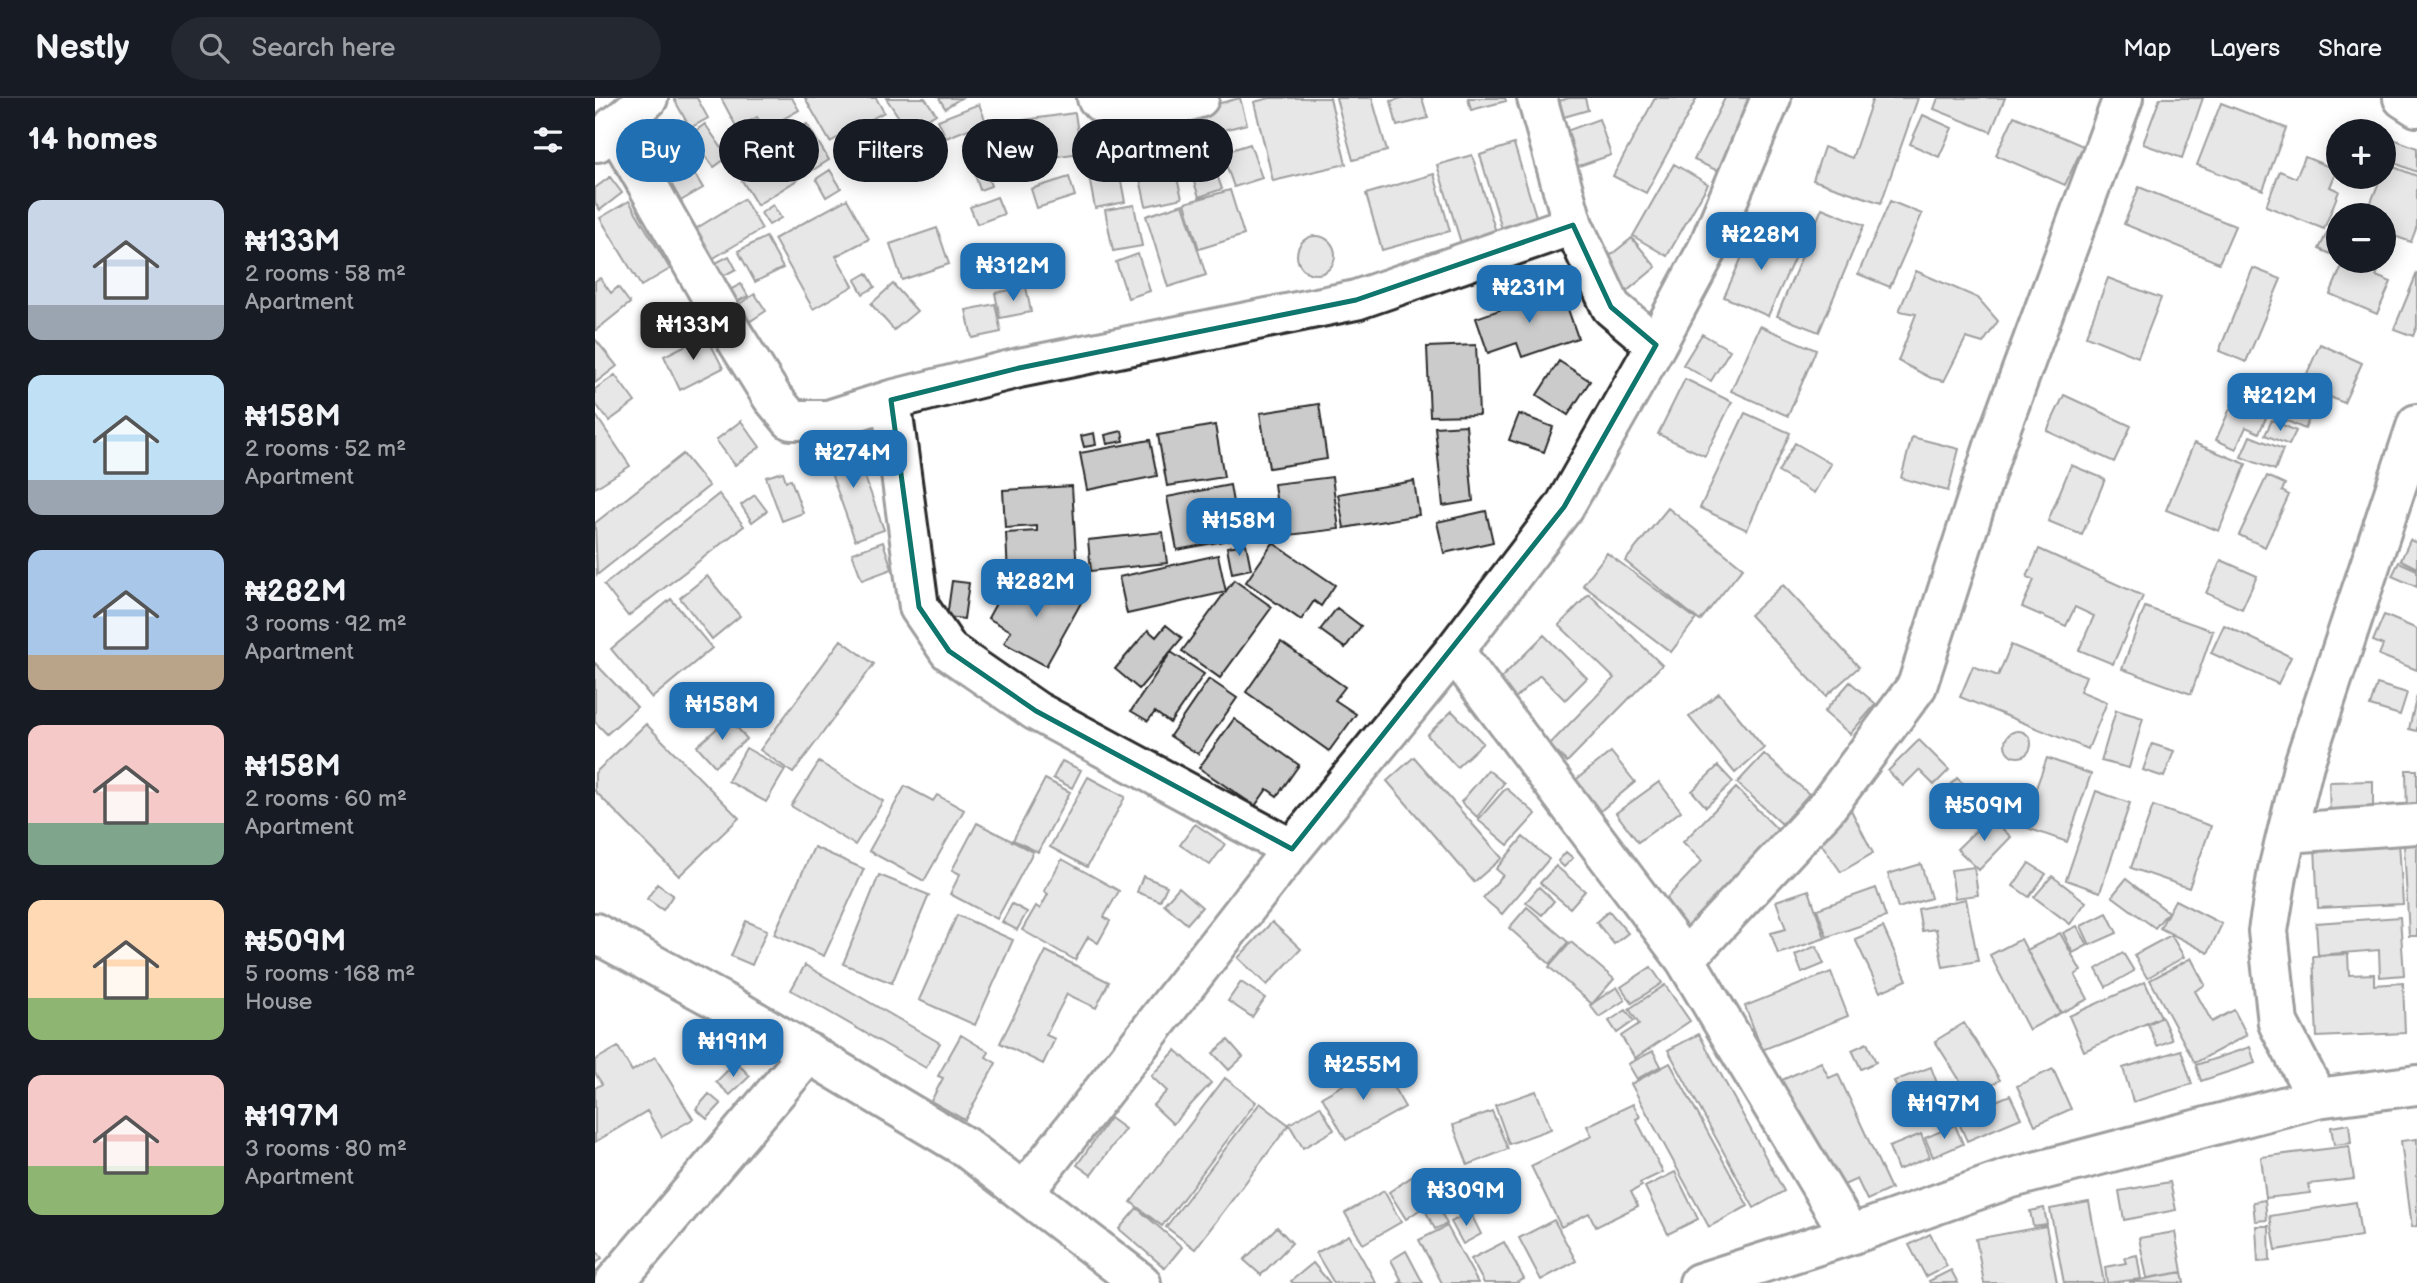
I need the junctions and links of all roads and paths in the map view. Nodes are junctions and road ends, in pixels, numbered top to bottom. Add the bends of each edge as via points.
1 (648, 98) edge
2 (1097, 98) edge
3 (1199, 98) edge
4 (1537, 98) edge
5 (1771, 98) edge
6 (2123, 98) edge
7 (2403, 98) edge
8 (2417, 107) edge
9 (605, 135) edge
10 (1573, 225) junction
11 (1656, 345) junction
12 (891, 400) junction
13 (2417, 424) edge
14 (1454, 651) junction
15 (2417, 824) edge
16 (2287, 833) junction
17 (1292, 849) junction
18 (595, 933) edge
19 (1685, 959) junction
20 (809, 1054) junction
21 (2417, 1085) edge
22 (2317, 1098) junction
23 (1024, 1192) junction
24 (1850, 1235) junction
25 (614, 1283) edge
26 (1141, 1283) edge
27 (1699, 1283) edge

1 - 9 street
2 - 3 street via 1105,108 1137,115
4 - 10 street
5 - 11 street via 1707,250
6 - 19 street via 1995,443 1917,685 1826,808
7 - 8 street
9 - 12 street via 791,420 828,420
10 - 11 street via 1611,307
10 - 12 street via 1356,300 1019,368
11 - 14 street via 1565,507
12 - 17 street via 919,607 949,652 1036,710
13 - 16 street via 2304,764
14 - 17 street
14 - 19 street
15 - 16 street
16 - 22 street via 2269,945 2278,1023
17 - 23 street
18 - 20 street
19 - 24 street
20 - 23 street via 965,1147
20 - 25 street
21 - 22 street
22 - 24 street via 2008,1179
23 - 26 street
24 - 27 street

